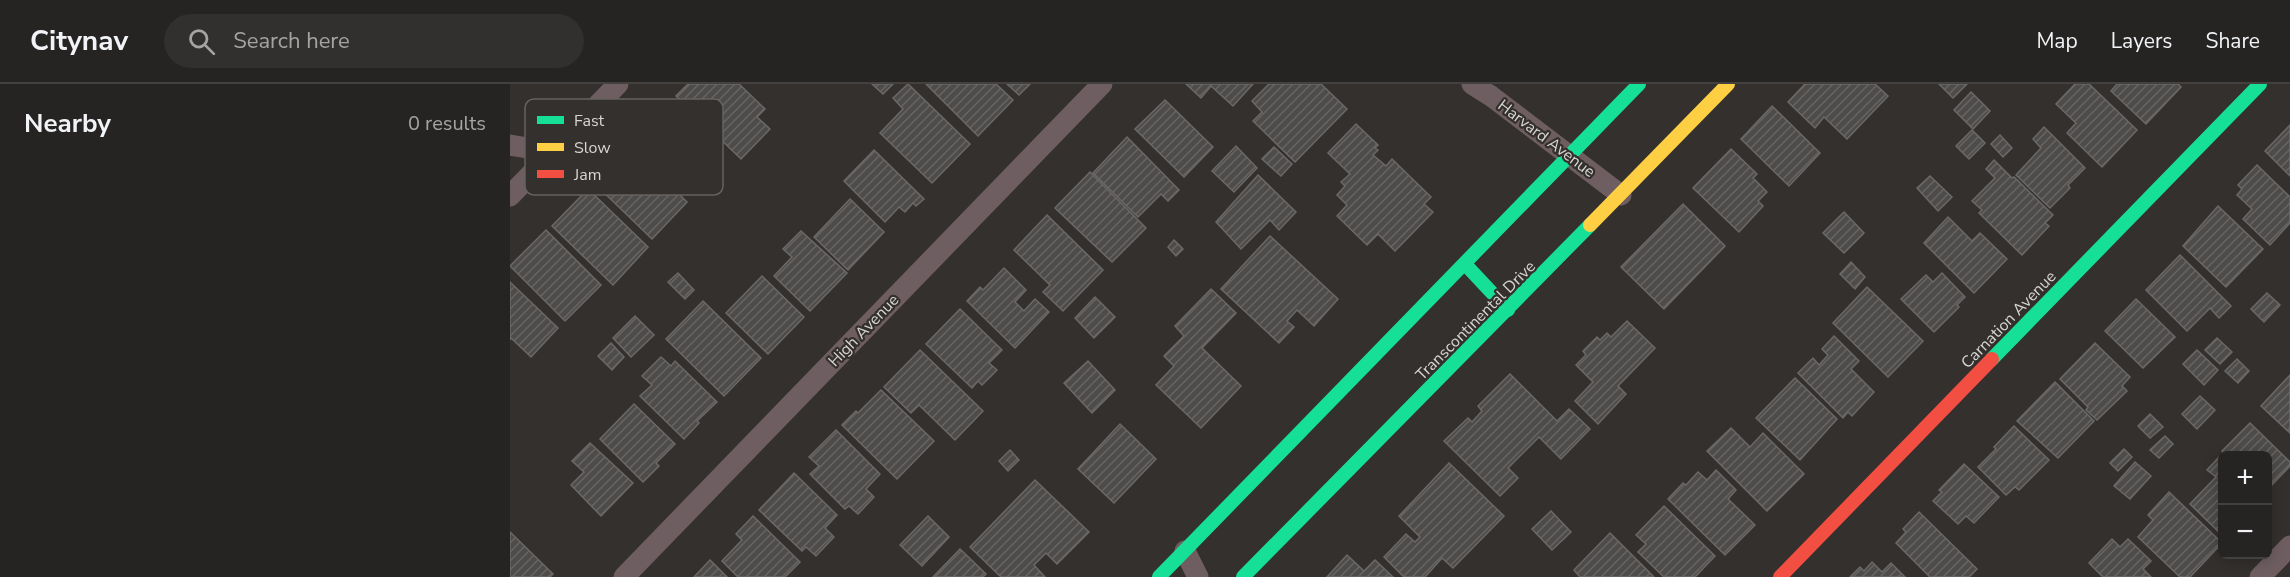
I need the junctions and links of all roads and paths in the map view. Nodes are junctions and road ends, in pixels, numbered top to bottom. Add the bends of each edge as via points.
1 (618, 84) edge
2 (1102, 84) edge
3 (1472, 84) edge
4 (1639, 84) edge
5 (1728, 84) edge
6 (2260, 84) edge
7 (603, 99) edge
8 (510, 146) edge
9 (525, 148) edge
10 (1569, 156) junction
11 (525, 180) edge
12 (1621, 195) junction
13 (510, 196) edge
14 (1465, 264) junction
15 (1508, 310) junction
16 (2290, 546) edge
17 (1185, 550) junction
18 (624, 577) edge
19 (1159, 577) edge
20 (1198, 577) edge
21 (1243, 577) edge
22 (1780, 577) edge
23 (2260, 577) edge

1 - 7 street
2 - 18 street, High Avenue
3 - 10 street, Harvard Avenue
4 - 10 street
5 - 12 street, Transcontinental Drive
6 - 22 street, Carnation Avenue
8 - 9 street
10 - 12 street, Harvard Avenue
10 - 14 street
11 - 13 street
12 - 15 street, Transcontinental Drive
14 - 15 street
14 - 17 street
15 - 21 street, Transcontinental Drive
16 - 23 street
17 - 19 street
17 - 20 street

